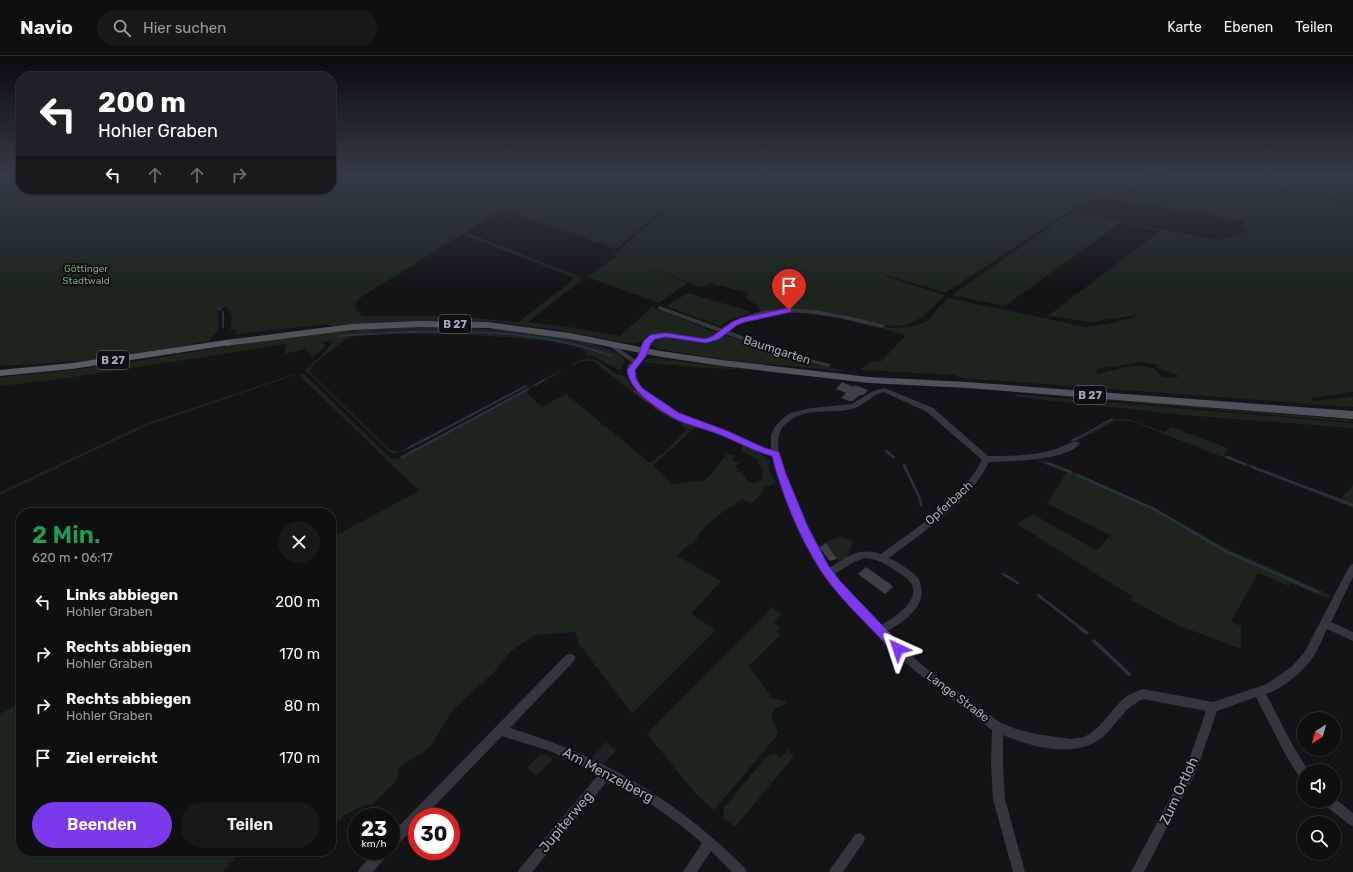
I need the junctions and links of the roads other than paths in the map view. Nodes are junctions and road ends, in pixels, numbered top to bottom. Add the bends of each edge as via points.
1 (660, 308) dead end
2 (882, 326) dead end
3 (723, 332) junction
4 (226, 343) joint
5 (607, 343) junction
6 (643, 350) junction
7 (633, 361) junction
8 (828, 365) dead end
9 (631, 370) junction
10 (0, 373) edge
11 (1351, 415) edge
12 (1076, 444) dead end
13 (776, 454) junction
14 (986, 459) junction
15 (883, 558) junction
16 (1353, 568) edge
17 (828, 573) junction
18 (1324, 623) junction
19 (880, 630) junction
20 (1353, 636) edge
21 (570, 658) dead end
22 (1259, 692) junction
23 (1213, 707) junction
24 (998, 728) junction
25 (500, 730) junction
26 (1298, 764) edge
27 (608, 772) junction
28 (1337, 808) edge
29 (1353, 820) edge
30 (400, 835) edge
31 (859, 839) dead end
32 (709, 843) junction
33 (375, 860) edge
34 (364, 872) edge
35 (524, 872) edge
36 (689, 872) edge
37 (741, 872) edge
38 (835, 872) edge
39 (1019, 872) edge
40 (1137, 872) edge

1 - 3 street, Baumgarten
2 - 3 street via 832,313 796,310 743,320
3 - 6 street via 713,339 702,341 666,335 656,336 649,340
3 - 8 street, Baumgarten via 788,355
4 - 5 main road, B 27 via 352,327 458,324 520,328
4 - 10 highway, B 27 via 80,365
5 - 6 main road, B 27
5 - 7 street
6 - 7 street
6 - 9 street via 642,356
6 - 11 main road, B 27 via 722,363 875,380
7 - 9 street
9 - 13 street via 635,385 668,411
12 - 14 street via 1055,453
13 - 14 street, Lange Straße via 776,432 788,419 812,409 854,406 878,390 885,390 930,410
13 - 17 street, Lange Straße via 781,474 803,527
14 - 15 street, Opferbach via 977,476 960,495
15 - 17 street via 860,555
15 - 19 street via 912,578 919,590 906,613
16 - 18 street
17 - 19 street, Lange Straße
18 - 20 street
18 - 22 street via 1302,664 1282,680
19 - 24 street, Lange Straße via 916,666
21 - 25 street
22 - 23 street
22 - 26 street
23 - 24 street, Lange Straße via 1138,695 1124,704 1099,735 1076,744 1055,743
23 - 40 street, Zum Ortloh via 1192,768
24 - 39 street via 999,799
25 - 27 street, Am Menzelberg via 556,748
25 - 30 street
27 - 32 street, Am Menzelberg via 655,800
27 - 35 street, Jupiterweg
28 - 29 street
31 - 38 street
32 - 36 street
32 - 37 street, Am Menzelberg
33 - 34 street

